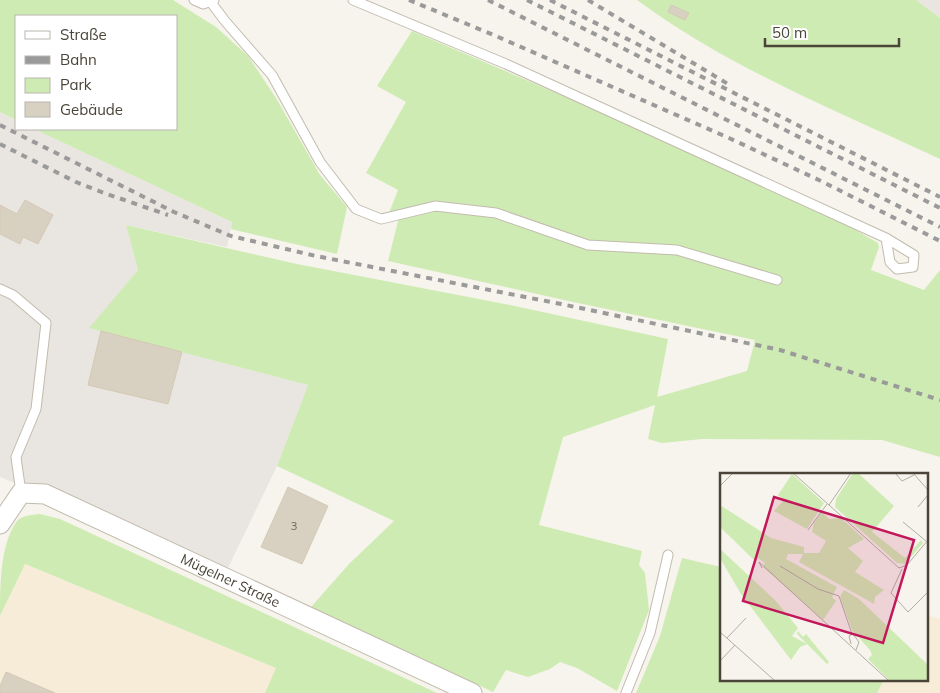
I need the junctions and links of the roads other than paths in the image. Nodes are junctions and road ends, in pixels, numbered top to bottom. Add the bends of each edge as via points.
1 (194, 0) edge
2 (353, 0) edge
3 (212, 1) edge
4 (886, 238) dead end
5 (777, 280) dead end
6 (0, 288) edge
7 (21, 493) junction
8 (0, 524) edge
9 (668, 555) dead end
10 (472, 693) edge
11 (626, 693) edge

1 - 3 lane via 203,4
2 - 4 lane via 506,64
3 - 5 lane via 272,75 320,162 356,209 381,219 435,206 496,213 588,245 677,250
6 - 7 lane via 46,323 36,410 16,457
7 - 8 street
7 - 10 street, Mügelner Straße via 45,494
9 - 11 lane via 650,633

